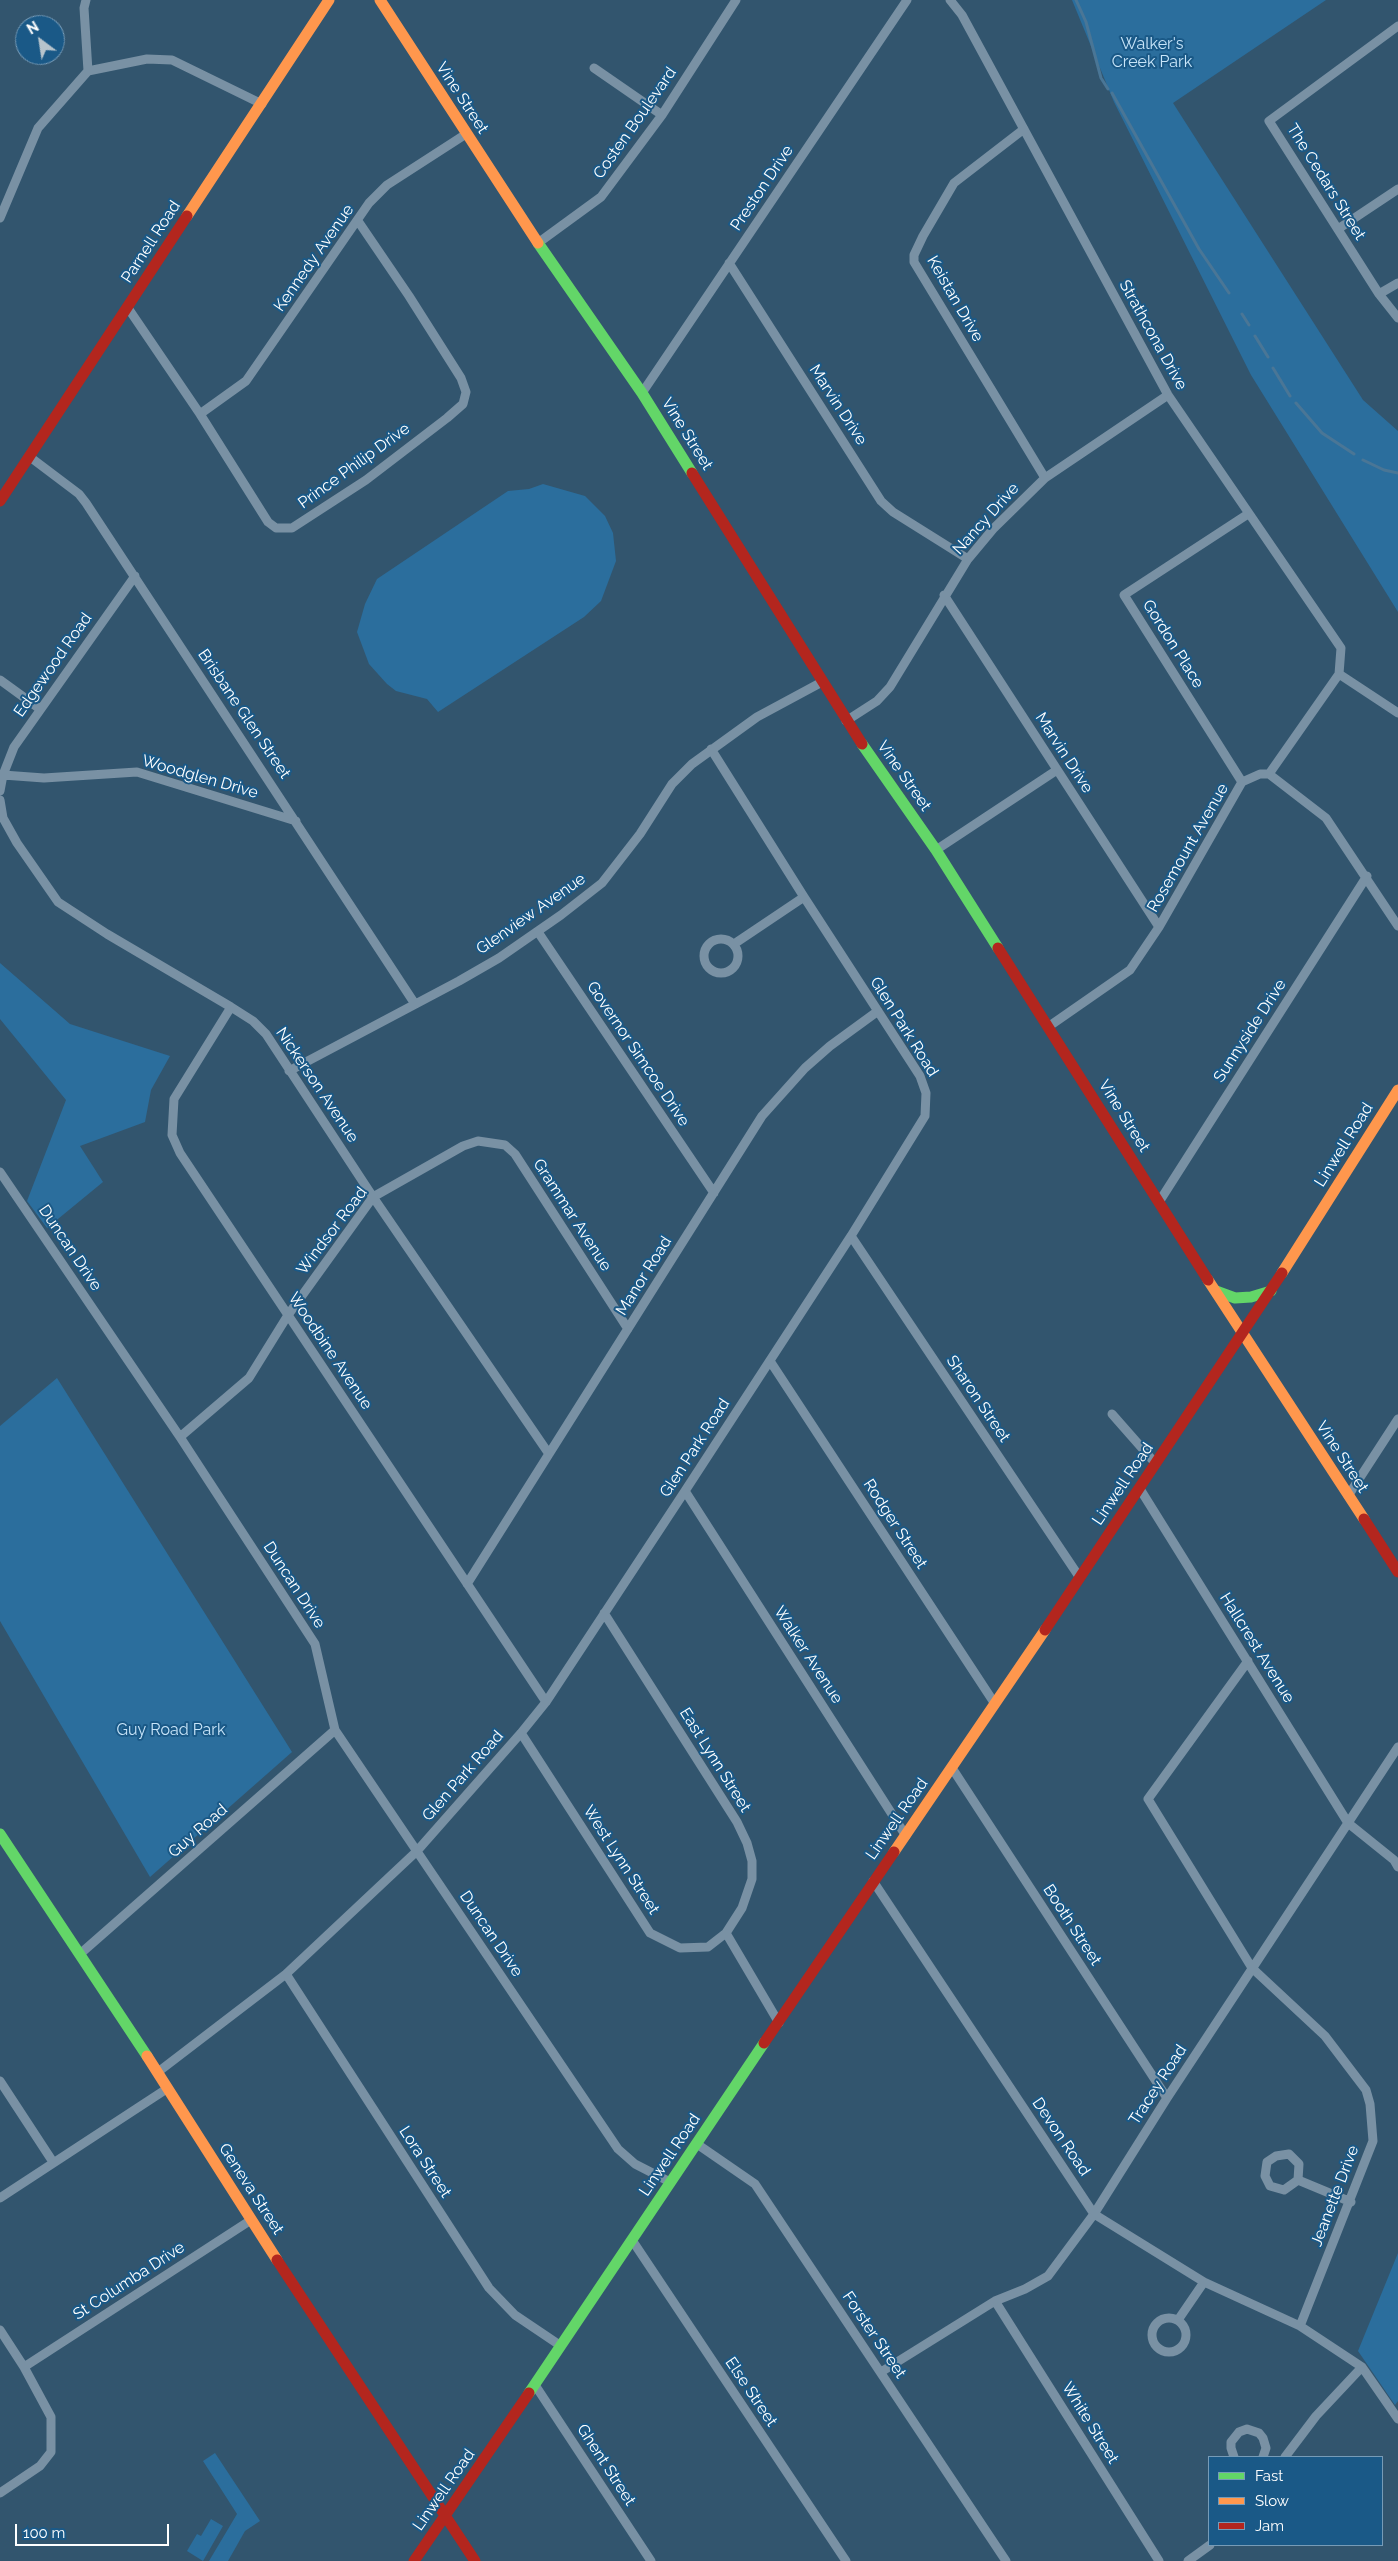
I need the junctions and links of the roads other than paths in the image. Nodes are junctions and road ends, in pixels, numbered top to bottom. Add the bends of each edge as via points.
1 (86, 0) edge
2 (329, 0) edge
3 (380, 0) edge
4 (736, 0) edge
5 (907, 0) edge
6 (950, 0) edge
7 (1398, 26) edge
8 (594, 68) dead end
9 (88, 71) junction
10 (262, 104) junction
11 (662, 115) junction
12 (1024, 129) junction
13 (466, 134) junction
14 (1398, 189) edge
15 (0, 218) edge
16 (358, 221) junction
17 (1338, 229) junction
18 (538, 243) junction
19 (729, 264) junction
20 (1398, 284) edge
21 (1379, 294) junction
22 (128, 308) junction
23 (1398, 318) edge
24 (642, 393) junction
25 (1168, 395) junction
26 (200, 414) junction
27 (30, 457) junction
28 (1045, 478) junction
29 (0, 501) edge
30 (1248, 514) junction
31 (968, 559) junction
32 (135, 576) junction
33 (944, 596) junction
34 (1339, 674) junction
35 (0, 680) edge
36 (822, 682) junction
37 (40, 709) junction
38 (1398, 713) edge
39 (846, 721) junction
40 (711, 749) junction
41 (1057, 770) junction
42 (1269, 774) junction
43 (3, 775) junction
44 (1242, 782) junction
45 (0, 791) edge
46 (0, 800) edge
47 (296, 821) junction
48 (936, 850) junction
49 (1367, 876) junction
50 (804, 897) junction
51 (1398, 926) edge
52 (1159, 927) junction
53 (538, 932) junction
54 (734, 944) dead end
55 (415, 1004) junction
56 (231, 1007) junction
57 (878, 1012) junction
58 (1048, 1027) junction
59 (289, 1071) junction
60 (1398, 1090) edge
61 (505, 1145) joint
62 (0, 1172) edge
63 (714, 1192) junction
64 (373, 1197) junction
65 (1159, 1202) junction
66 (851, 1236) junction
67 (1271, 1291) junction
68 (1216, 1292) junction
69 (288, 1315) junction
70 (628, 1329) junction
71 (1243, 1334) junction
72 (770, 1361) junction
73 (1112, 1414) dead end
74 (1398, 1420) edge
75 (180, 1437) junction
76 (549, 1454) junction
77 (1156, 1464) junction
78 (1140, 1488) junction
79 (685, 1491) junction
80 (1348, 1496) junction
81 (1398, 1572) edge
82 (1080, 1578) junction
83 (467, 1584) junction
84 (604, 1613) junction
85 (1248, 1661) junction
86 (546, 1702) junction
87 (995, 1704) junction
88 (335, 1730) junction
89 (521, 1733) junction
90 (1398, 1747) edge
91 (952, 1768) junction
92 (1348, 1823) junction
93 (0, 1834) edge
94 (906, 1836) junction
95 (417, 1851) junction
96 (1398, 1867) edge
97 (873, 1881) junction
98 (726, 1933) junction
99 (80, 1954) junction
100 (1252, 1968) junction
101 (286, 1974) junction
102 (779, 2023) junction
103 (158, 2072) junction
104 (0, 2081) edge
105 (168, 2088) junction
106 (1167, 2098) junction
107 (696, 2144) junction
108 (54, 2162) junction
109 (1298, 2180) junction
110 (670, 2182) junction
111 (0, 2198) edge
112 (1350, 2202) junction
113 (1094, 2214) junction
114 (251, 2220) junction
115 (632, 2240) junction
116 (1204, 2282) junction
117 (995, 2301) junction
118 (1178, 2320) dead end
119 (1300, 2326) junction
120 (0, 2330) edge
121 (561, 2346) junction
122 (24, 2367) junction
123 (1362, 2367) junction
124 (881, 2372) junction
125 (535, 2385) junction
126 (1398, 2419) edge
127 (1234, 2456) edge
128 (1263, 2456) edge
129 (1286, 2456) edge
130 (0, 2493) edge
131 (446, 2517) junction
132 (1209, 2546) edge
133 (414, 2561) edge
134 (475, 2561) edge
135 (651, 2561) edge
136 (846, 2561) edge
137 (1006, 2561) edge
138 (1159, 2561) edge
139 (1188, 2561) edge

1 - 9 street
2 - 10 main road, Parnell Road
3 - 13 main road, Vine Street
4 - 11 street, Costen Boulevard
5 - 19 street, Preston Drive
6 - 12 street, Strathcona Drive via 962,15
7 - 17 street, The Cedars Street via 1269,121
8 - 11 street
9 - 10 street via 147,59 172,60
9 - 15 street via 38,128
10 - 22 main road, Parnell Road
11 - 18 street, Costen Boulevard via 601,197
12 - 25 street, Strathcona Drive
12 - 28 street, Keistan Drive via 954,183 923,236 914,262
13 - 16 street, Kennedy Avenue via 386,184
13 - 18 main road, Vine Street
14 - 17 street
16 - 26 street, Kennedy Avenue via 246,381
16 - 26 street, Prince Philip Drive via 461,378 466,392 463,404 366,480 284,530 268,522
17 - 21 street, The Cedars Street
18 - 24 main road, Vine Street
19 - 24 street, Preston Drive
19 - 31 street, Marvin Drive via 881,501
20 - 21 street
21 - 23 street, The Cedars Street
22 - 26 street, Prince Philip Drive
22 - 27 main road, Parnell Road
24 - 36 main road, Vine Street
25 - 28 street, Nancy Drive
25 - 30 street, Strathcona Drive
27 - 29 main road, Parnell Road
27 - 32 street, Brisbane Glen Street via 79,494
28 - 31 street, Nancy Drive via 993,529
30 - 34 street, Strathcona Drive via 1341,648
30 - 44 street, Gordon Place via 1124,595
31 - 33 street, Nancy Drive
32 - 37 street, Edgewood Road
32 - 47 street, Brisbane Glen Street
33 - 39 street, Nancy Drive via 890,687 877,701
33 - 41 street, Marvin Drive
34 - 38 street
34 - 42 street
35 - 37 street
36 - 39 main road, Vine Street
36 - 40 street, Glenview Avenue via 758,717
37 - 43 street, Edgewood Road via 14,747
39 - 48 main road, Vine Street
40 - 50 street, Glen Park Road
40 - 53 street, Glenview Avenue via 672,784 640,834 602,883
41 - 48 street
41 - 52 street, Marvin Drive
42 - 44 street, Rosemount Avenue via 1260,774
42 - 49 street via 1326,818
43 - 45 street
43 - 47 street, Woodglen Drive via 44,778 138,772
44 - 52 street, Rosemount Avenue
46 - 56 street, Nickerson Avenue via 3,818 17,844 58,902
47 - 55 street, Brisbane Glen Street
48 - 58 main road, Vine Street
49 - 51 street
49 - 65 street, Sunnyside Drive
50 - 54 street
50 - 57 street, Glen Park Road
52 - 58 street, Rosemount Avenue via 1130,970
53 - 55 street, Glenview Avenue via 467,977
53 - 63 street, Governor Simcoe Drive
55 - 59 street, Glenview Avenue
56 - 59 street, Nickerson Avenue via 266,1034
56 - 69 street, Woodbine Avenue via 174,1098 172,1135 180,1153
57 - 63 street, Manor Road via 830,1046 779,1095
57 - 66 street, Glen Park Road via 920,1076 926,1092 925,1116
58 - 65 main road, Vine Street
59 - 64 street, Nickerson Avenue
60 - 67 main road, Linwell Road
61 - 64 street, Windsor Road via 478,1141 463,1146
61 - 70 street, Grammar Avenue via 515,1154
62 - 75 street, Duncan Drive
63 - 70 street, Manor Road
64 - 69 street, Windsor Road
64 - 76 street, Nickerson Avenue
65 - 68 main road, Vine Street
66 - 72 street, Glen Park Road
66 - 82 street, Sharon Street
67 - 68 main road via 1236,1298
67 - 71 main road, Linwell Road
68 - 71 main road, Vine Street
69 - 75 street, Windsor Road via 249,1378
69 - 83 street, Woodbine Avenue
70 - 76 street, Manor Road
71 - 77 main road, Linwell Road
71 - 80 main road, Vine Street
72 - 79 street, Glen Park Road
72 - 87 street, Rodger Street
73 - 77 street
74 - 80 street
75 - 88 street, Duncan Drive via 315,1644
76 - 83 street, Manor Road
77 - 78 main road, Linwell Road
78 - 82 main road, Linwell Road
78 - 85 street, Hallcrest Avenue
79 - 84 street, Glen Park Road
79 - 94 street, Walker Avenue
80 - 81 main road, Vine Street
82 - 87 main road, Linwell Road
83 - 86 street, Woodbine Avenue
84 - 86 street, Glen Park Road
84 - 98 street, East Lynn Street via 737,1822 747,1843 752,1879 742,1908
85 - 92 street, Hallcrest Avenue
85 - 100 street, Jeanette Drive via 1148,1799
86 - 89 street, Glen Park Road
87 - 91 main road, Linwell Road
88 - 95 street, Duncan Drive
88 - 99 street, Guy Road
89 - 95 street, Glen Park Road
89 - 98 street, West Lynn Street via 650,1933 680,1948 708,1947
90 - 92 street, Tracey Road
91 - 94 main road, Linwell Road
91 - 106 street, Booth Street
92 - 96 street, Hallcrest Avenue via 1394,1860
92 - 100 street, Tracey Road
93 - 99 main road, Geneva Street
94 - 97 main road, Linwell Road
95 - 101 street, Glen Park Road
95 - 110 street, Duncan Drive via 618,2149 635,2164
97 - 102 main road, Linwell Road
97 - 113 street, Devon Road
98 - 102 street
99 - 103 main road, Geneva Street
100 - 106 street, Tracey Road
100 - 112 street, Jeanette Drive via 1325,2036 1366,2090 1373,2141
101 - 103 street, Glen Park Road
101 - 121 street, Lora Street via 489,2288 515,2315
102 - 107 main road, Linwell Road
103 - 105 main road, Geneva Street
104 - 108 street
105 - 108 street
105 - 114 main road, Geneva Street
106 - 113 street, Tracey Road
107 - 110 main road, Linwell Road
107 - 124 street, Forster Street via 755,2184
108 - 111 street
109 - 109 street via 1299,2164 1289,2154 1276,2156 1267,2162 1265,2176 1270,2186 1284,2190
109 - 112 street
110 - 115 main road, Linwell Road
112 - 119 street, Jeanette Drive
113 - 116 street, Devon Road
113 - 117 street, Tracey Road via 1048,2276
114 - 122 street, St Columba Drive
114 - 131 main road, Geneva Street
115 - 121 main road, Linwell Road
115 - 136 street, Else Street
116 - 118 street
116 - 119 street, Devon Road
117 - 124 street, Tracey Road
117 - 138 street, White Street
119 - 123 street, Devon Road
120 - 122 street
121 - 125 main road, Linwell Road
122 - 130 street via 51,2417 51,2452 40,2466
123 - 126 street
123 - 129 street via 1316,2416
124 - 137 street, Forster Street
125 - 131 main road, Linwell Road
125 - 135 street, Ghent Street
127 - 128 street via 1231,2442 1239,2432 1253,2430 1263,2438 1266,2448
131 - 133 main road, Linwell Road
131 - 134 main road, Geneva Street
132 - 139 street

